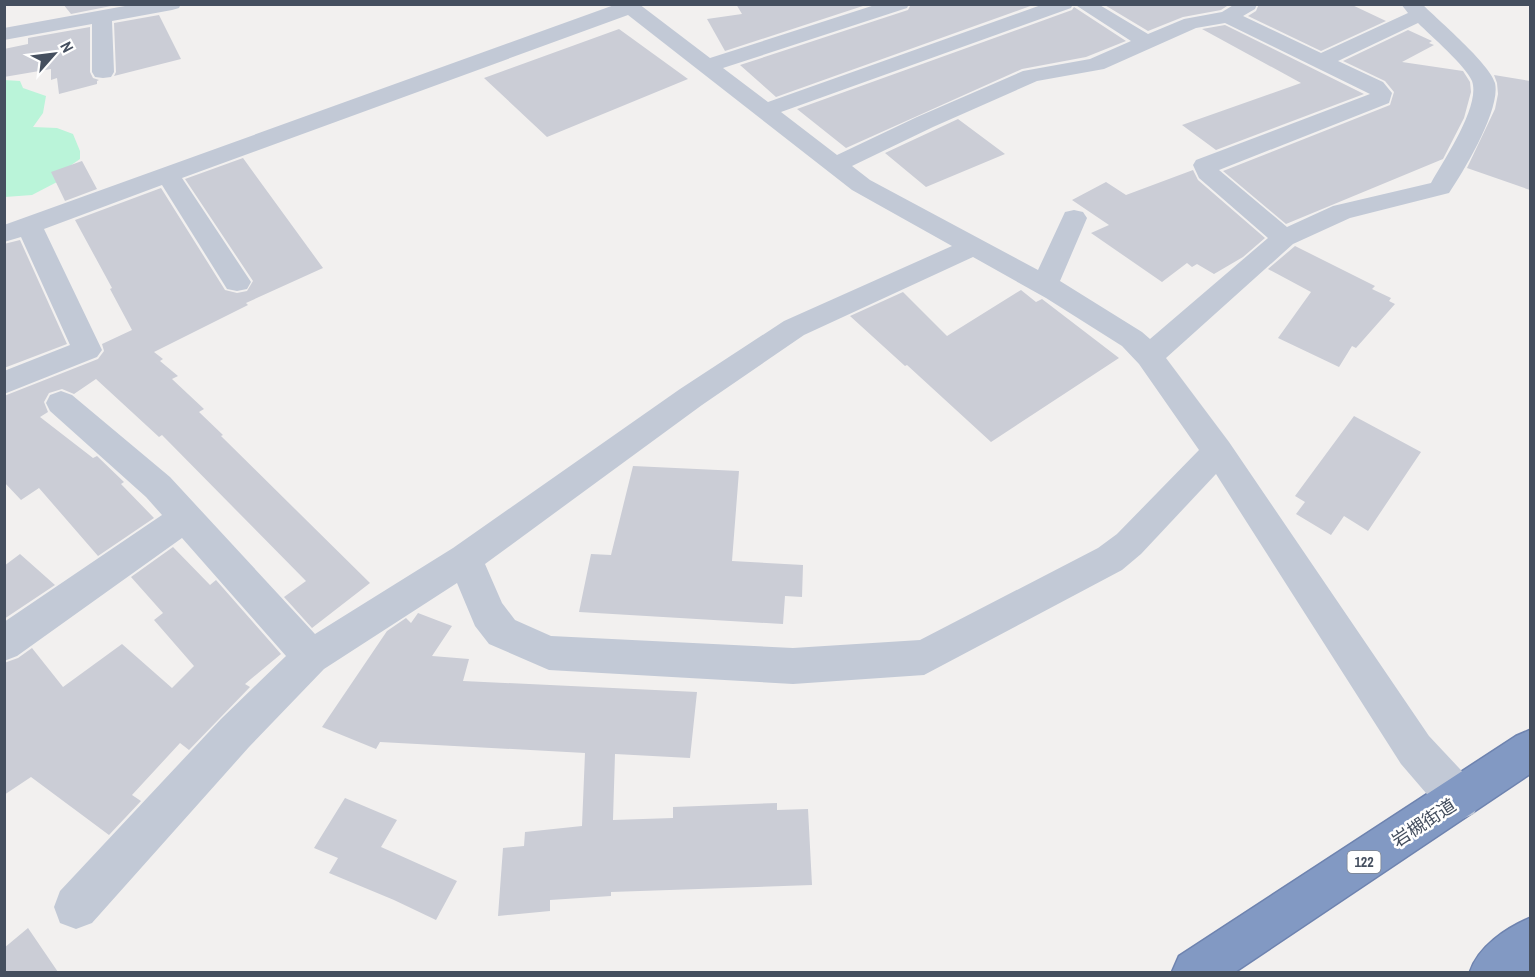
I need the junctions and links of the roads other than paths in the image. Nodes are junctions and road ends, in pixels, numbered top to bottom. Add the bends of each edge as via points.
1 (172, 4) edge
2 (900, 4) edge
3 (1064, 4) edge
4 (1083, 4) edge
5 (1249, 4) edge
6 (628, 6) edge
7 (1415, 10) edge
8 (102, 17) junction
9 (1228, 17) junction
10 (7, 40) edge
11 (1147, 42) junction
12 (1322, 61) junction
13 (705, 67) junction
14 (103, 72) dead end
15 (764, 111) junction
16 (834, 166) junction
17 (168, 175) junction
18 (1074, 218) dead end
19 (17, 229) edge
20 (1284, 238) junction
21 (974, 246) junction
22 (237, 282) dead end
23 (1045, 285) junction
24 (1149, 356) junction
25 (4, 383) edge
26 (61, 403) dead end
27 (1218, 451) junction
28 (185, 517) junction
29 (465, 559) junction
30 (4, 644) edge
31 (311, 657) junction
32 (1530, 750) edge
33 (1459, 799) junction
34 (76, 907) dead end
35 (1530, 941) edge
36 (1195, 972) edge
37 (1493, 972) edge

1 - 8 street
2 - 13 street
3 - 15 street
4 - 11 street
5 - 9 street
6 - 13 street
6 - 17 street
7 - 12 street
7 - 20 street via 1474,68 1484,83 1480,116 1440,188 1342,212
8 - 10 street
8 - 14 street
9 - 11 street via 1191,23
9 - 12 street
11 - 16 street via 1096,64 1031,76
12 - 20 street via 1375,87 1381,98 1205,165 1208,172
13 - 15 street
15 - 16 street
16 - 21 street via 861,185
17 - 19 street
17 - 22 street
18 - 23 street
19 - 25 street via 87,350
20 - 24 street
21 - 23 street
21 - 29 street via 794,328
23 - 24 street via 1132,339
24 - 27 street
26 - 28 street via 158,487
27 - 29 street via 1110,559 924,657 793,666 549,653 502,632 488,614
27 - 33 street via 1415,750
28 - 30 street
28 - 31 street
29 - 31 street
31 - 34 street via 235,733
32 - 33 highway, 岩槻街道 / 122
33 - 36 highway, 岩槻街道 / 122
35 - 37 highway

